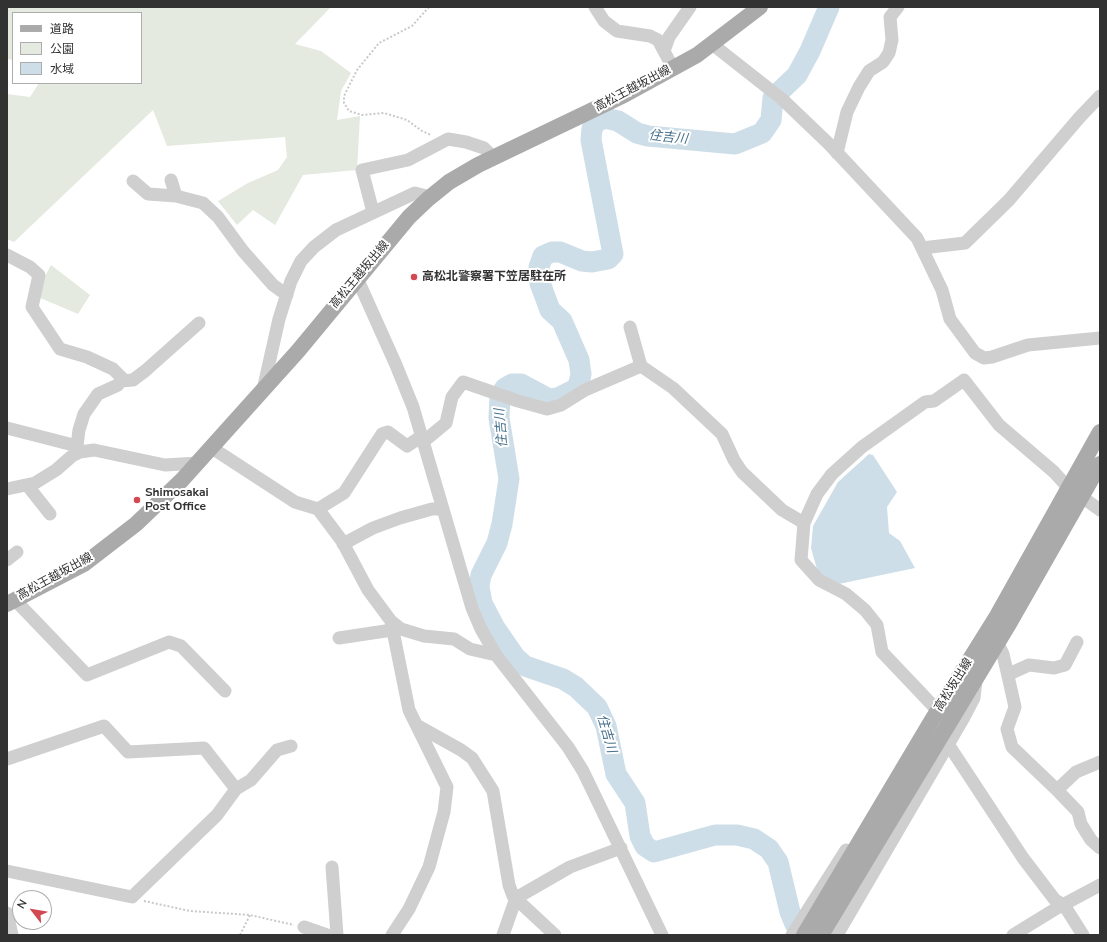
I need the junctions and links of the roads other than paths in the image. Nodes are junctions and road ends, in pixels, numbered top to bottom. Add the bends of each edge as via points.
1 (595, 7) edge
2 (690, 7) edge
3 (760, 7) edge
4 (898, 7) edge
5 (712, 44) junction
6 (664, 51) junction
7 (672, 68) junction
8 (1100, 96) edge
9 (837, 153) junction
10 (494, 158) junction
11 (171, 180) dead end
12 (133, 181) dead end
13 (176, 196) junction
14 (430, 197) junction
15 (373, 212) junction
16 (922, 248) junction
17 (7, 255) edge
18 (357, 278) junction
19 (287, 295) junction
20 (199, 322) dead end
21 (630, 327) dead end
22 (1100, 338) edge
23 (641, 366) junction
24 (121, 380) junction
25 (263, 390) junction
26 (7, 428) edge
27 (1100, 432) edge
28 (423, 439) junction
29 (212, 448) junction
30 (76, 450) junction
31 (198, 463) junction
32 (1100, 464) edge
33 (27, 485) junction
34 (1070, 486) junction
35 (7, 489) edge
36 (1082, 497) junction
37 (318, 509) junction
38 (443, 509) junction
39 (1100, 510) edge
40 (50, 514) dead end
41 (804, 522) junction
42 (343, 544) junction
43 (11, 602) edge
44 (392, 625) junction
45 (989, 629) junction
46 (339, 638) dead end
47 (1077, 642) dead end
48 (998, 643) junction
49 (496, 655) junction
50 (1009, 674) junction
51 (976, 678) junction
52 (225, 691) dead end
53 (935, 715) junction
54 (418, 726) junction
55 (948, 744) junction
56 (291, 746) dead end
57 (7, 759) edge
58 (1100, 762) edge
59 (236, 789) junction
60 (1057, 790) junction
61 (621, 848) junction
62 (1100, 848) edge
63 (332, 867) dead end
64 (7, 871) edge
65 (1100, 885) edge
66 (516, 898) junction
67 (832, 903) junction
68 (1064, 905) junction
69 (7, 913) edge
70 (304, 927) road end
71 (12, 935) edge
72 (327, 935) edge
73 (337, 935) edge
74 (392, 935) edge
75 (503, 935) edge
76 (555, 935) edge
77 (662, 935) edge
78 (792, 935) edge
79 (804, 935) edge
80 (821, 935) edge
81 (837, 935) edge
82 (1013, 935) edge
83 (1083, 935) edge

1 - 6 street via 604,21 617,31 650,36 658,40
2 - 6 street via 669,37
3 - 5 main road, 高松王越坂出線
4 - 9 street via 890,17 892,40 889,53 883,62 869,70 859,87 847,112
5 - 7 main road, 高松王越坂出線
5 - 9 street via 782,99
6 - 7 street
7 - 10 main road, 高松王越坂出線 via 624,95
8 - 16 street via 1009,200 965,242
9 - 16 street via 918,238
10 - 14 main road, 高松王越坂出線 via 450,182
10 - 15 street via 484,148 448,139 408,160 362,170
11 - 13 street
12 - 13 street via 148,194
13 - 19 street via 203,203 218,217 273,285
14 - 15 street via 415,192
14 - 18 main road, 高松王越坂出線 via 409,217
15 - 19 street via 336,230 314,247 301,262
16 - 22 street via 942,290 950,319 975,353 984,358 1028,345
17 - 24 street via 30,267 38,275 32,307 60,349 87,357 113,369
18 - 25 main road, 高松王越坂出線
18 - 28 street via 396,364
19 - 25 street
20 - 24 street via 133,380
21 - 23 street
23 - 28 street via 548,409 463,382 452,397 446,423
23 - 41 street via 673,388 722,434 742,472 782,510
24 - 30 street via 118,385 98,394 84,414
25 - 29 main road, 高松王越坂出線
26 - 30 street
27 - 34 main road, 高松坂出線
28 - 37 street via 406,446 388,432 382,434 344,493
28 - 38 street
29 - 31 main road, 高松王越坂出線
29 - 37 street via 295,502
30 - 31 street via 94,450 165,465
30 - 33 street via 46,476
31 - 43 main road, 高松王越坂出線 via 136,524 90,560
32 - 36 main road, 高松坂出線
33 - 35 street
33 - 40 street
34 - 41 street via 999,425 964,380 934,401 925,402 862,447 828,479 817,494
34 - 45 main road, 高松坂出線
36 - 39 street
36 - 48 main road, 高松坂出線
37 - 42 street
38 - 42 street via 432,509 400,518 373,528
38 - 49 street via 472,608
41 - 53 street via 801,560 819,580 846,594 865,610 877,625 882,652
42 - 44 street via 368,590
43 - 52 street via 87,675 169,642 181,646
44 - 46 street
44 - 49 street via 424,636 454,639 470,649
44 - 54 street via 409,710
45 - 48 street
45 - 53 main road, 高松坂出線
47 - 50 street via 1065,665 1054,668 1029,665
48 - 50 street
48 - 51 main road, 高松坂出線
49 - 61 street via 568,746
50 - 60 street via 1015,707 1007,729 1012,747
51 - 55 street via 974,698
51 - 67 main road, 高松坂出線
53 - 67 main road, 高松坂出線
53 - 78 street via 921,731
54 - 66 street via 472,758 493,791 509,884
54 - 74 street via 446,787 444,812 429,867 409,910
55 - 68 street via 1023,858 1055,900
55 - 81 street
56 - 59 street via 277,750 251,780
57 - 59 street via 104,726 128,752 204,748
58 - 60 street via 1076,772
59 - 64 street via 217,815 132,897
60 - 62 street via 1078,812 1080,824
61 - 66 street via 570,867
61 - 77 street
63 - 73 street
65 - 68 street
66 - 75 street
66 - 76 street
67 - 79 main road, 高松坂出線
67 - 80 main road, 高松坂出線
68 - 82 street
68 - 83 street
69 - 71 street
70 - 72 street

